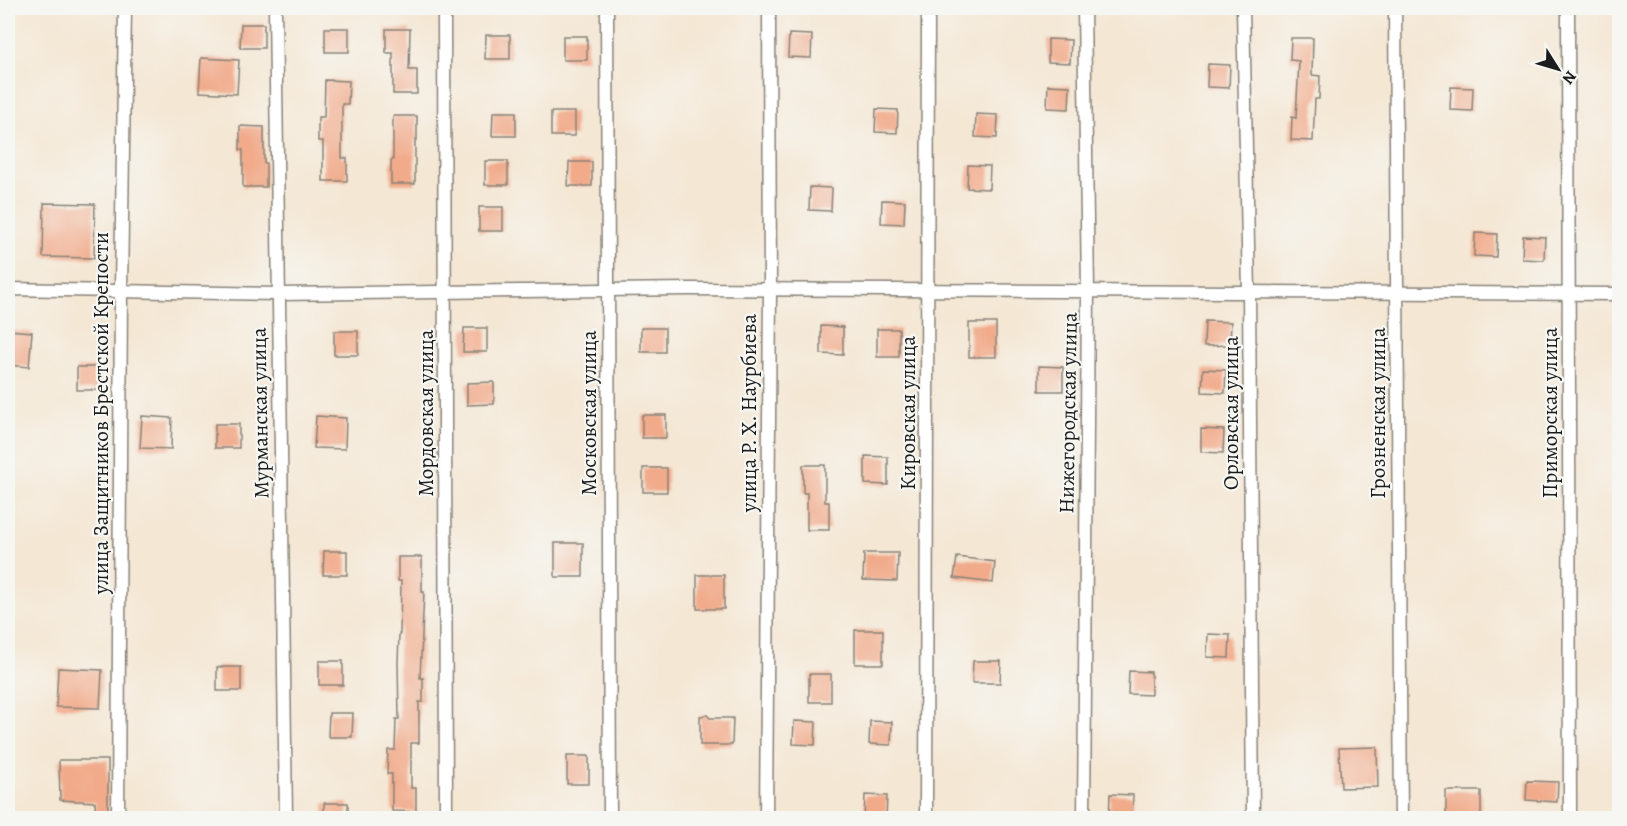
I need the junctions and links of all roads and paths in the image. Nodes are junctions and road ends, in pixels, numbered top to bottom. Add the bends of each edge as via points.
1 (125, 8) edge
2 (275, 8) edge
3 (444, 8) edge
4 (607, 8) edge
5 (769, 8) edge
6 (928, 8) edge
7 (1084, 8) edge
8 (1243, 8) edge
9 (1395, 8) edge
10 (1569, 8) edge
11 (8, 289) edge
12 (609, 290) junction
13 (770, 290) junction
14 (928, 290) junction
15 (121, 291) junction
16 (1088, 291) junction
17 (445, 292) junction
18 (1249, 292) junction
19 (1397, 293) junction
20 (278, 294) junction
21 (1569, 294) junction
22 (1620, 294) edge
23 (118, 819) edge
24 (286, 819) edge
25 (446, 819) edge
26 (610, 819) edge
27 (766, 819) edge
28 (926, 819) edge
29 (1084, 819) edge
30 (1253, 819) edge
31 (1401, 819) edge
32 (1570, 819) edge

1 - 15 street, улица Защитников Брестской Крепости
2 - 20 street, Мурманская улица
3 - 17 street, Мордовская улица
4 - 12 street, Московская улица
5 - 13 street, улица Р. Х. Наурбиева
6 - 14 street, Кировская улица
7 - 16 street, Нижегородская улица
8 - 18 street, Орловская улица
9 - 19 street, Грозненская улица
10 - 21 street, Приморская улица
11 - 15 street
12 - 13 street
12 - 17 street
12 - 26 street, Московская улица
13 - 14 street
13 - 27 street, улица Р. Х. Наурбиева
14 - 16 street
14 - 28 street, Кировская улица
15 - 20 street
15 - 23 street, улица Защитников Брестской Крепости
16 - 18 street
16 - 29 street, Нижегородская улица
17 - 20 street
17 - 25 street, Мордовская улица
18 - 19 street
18 - 30 street, Орловская улица
19 - 21 street
19 - 31 street, Грозненская улица
20 - 24 street, Мурманская улица
21 - 22 street
21 - 32 street, Приморская улица

